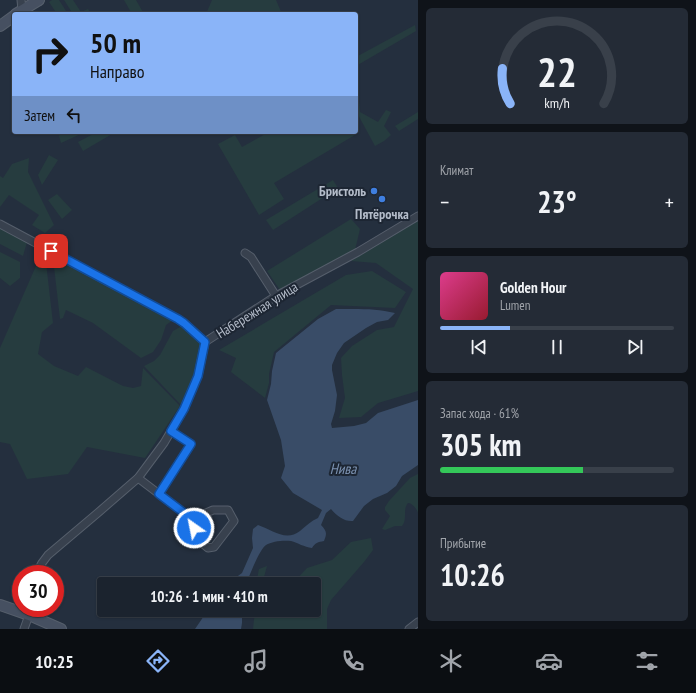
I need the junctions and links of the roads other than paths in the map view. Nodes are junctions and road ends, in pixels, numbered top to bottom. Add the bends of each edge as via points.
1 (39, 0) edge
2 (18, 10) edge
3 (12, 15) edge
4 (0, 26) edge
5 (418, 216) edge
6 (0, 224) edge
7 (245, 254) dead end
8 (276, 296) junction
9 (205, 342) junction
10 (171, 431) junction
11 (138, 478) junction
12 (159, 494) junction
13 (192, 519) junction
14 (41, 565) edge
15 (0, 605) edge
16 (12, 608) edge
17 (28, 617) edge
18 (39, 617) edge
19 (418, 622) edge
20 (24, 629) edge
21 (61, 629) edge
22 (409, 629) edge

1 - 2 main road
3 - 4 main road
5 - 8 street, Набережная улица
6 - 9 street via 178,319
7 - 8 street via 251,257
8 - 9 street, Набережная улица
9 - 10 street, Набережная улица via 198,376
10 - 11 street, Набережная улица
10 - 12 street via 191,444
11 - 12 street
11 - 14 street, Набережная улица via 48,555
12 - 13 street
13 - 13 street via 213,510 228,510 234,521 214,547 208,548 196,538
15 - 16 main road
17 - 20 street
18 - 21 main road
19 - 22 street

